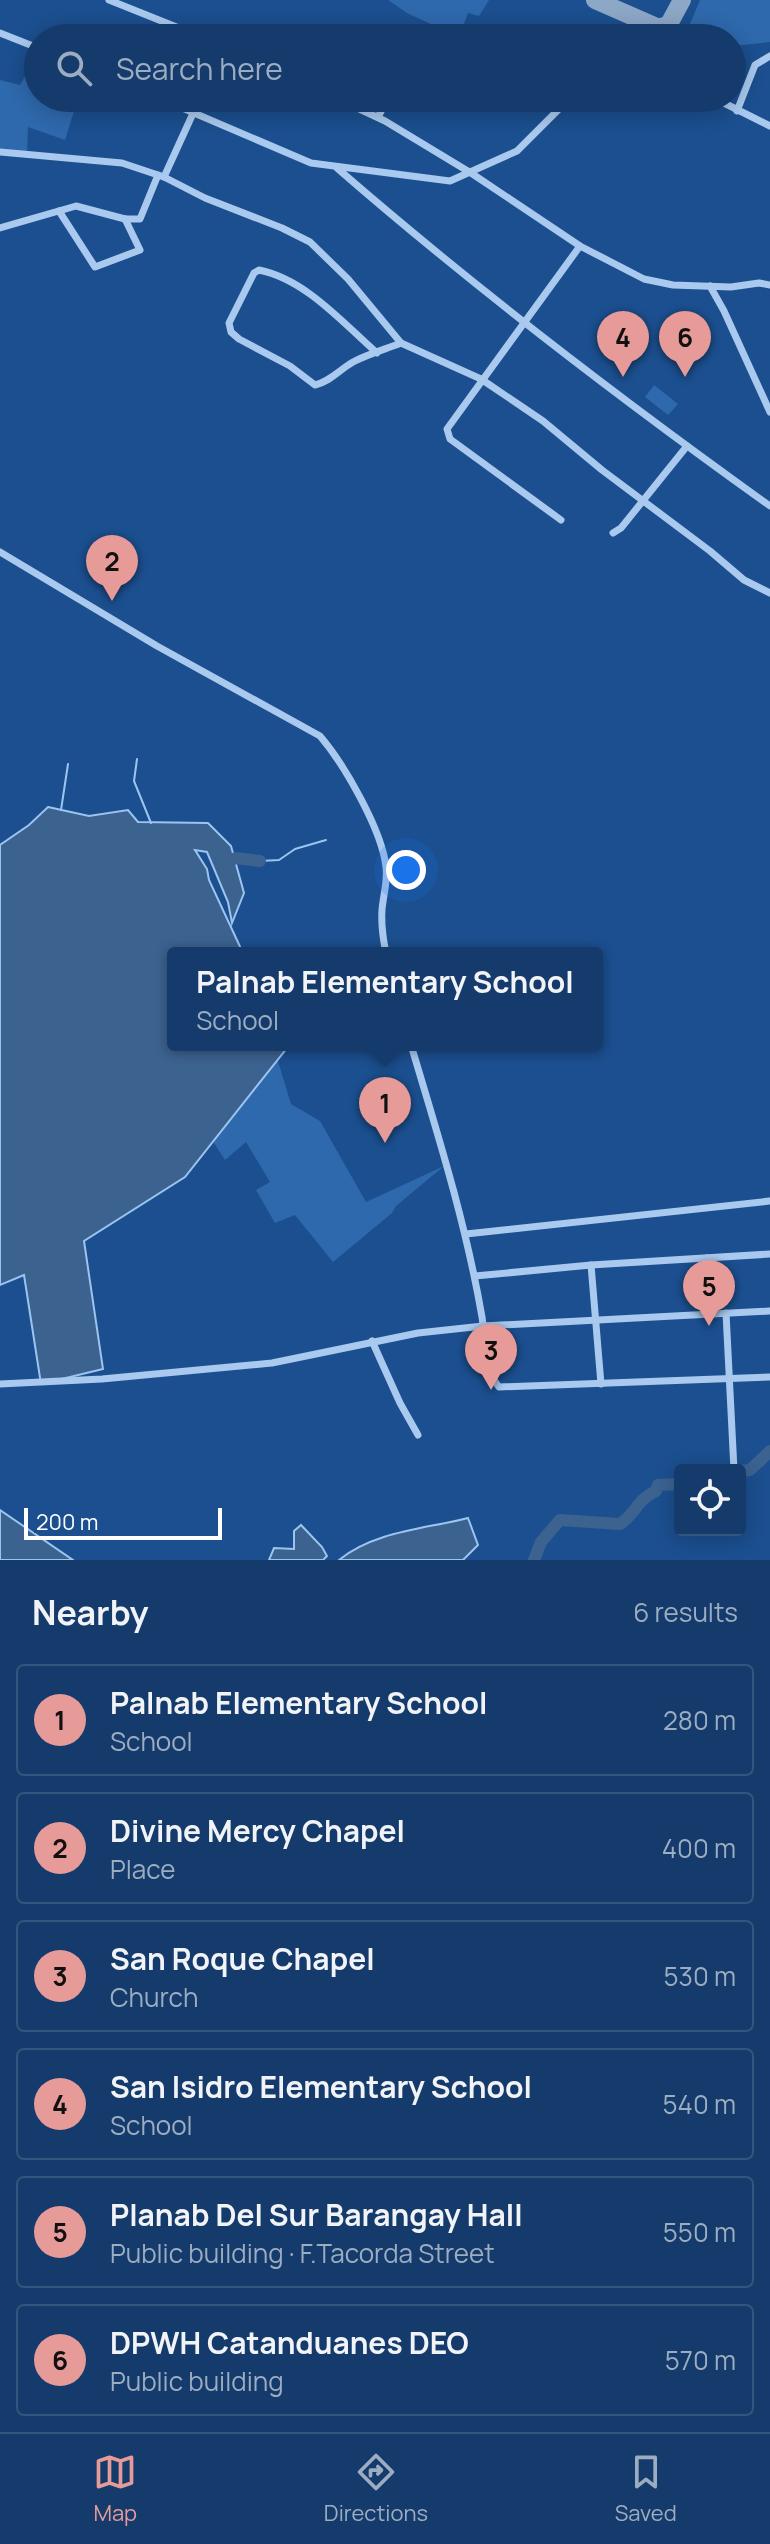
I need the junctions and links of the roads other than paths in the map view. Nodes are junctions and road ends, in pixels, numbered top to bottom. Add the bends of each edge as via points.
1 (109, 0) edge
2 (139, 0) edge
3 (135, 11) junction
4 (168, 24) edge
5 (0, 33) edge
6 (24, 42) edge
7 (770, 56) edge
8 (746, 88) edge
9 (193, 112) joint
10 (367, 112) edge
11 (381, 112) edge
12 (556, 112) edge
13 (739, 112) edge
14 (378, 117) junction
15 (770, 126) edge
16 (0, 152) edge
17 (337, 168) junction
18 (471, 173) junction
19 (161, 176) junction
20 (59, 211) junction
21 (125, 219) junction
22 (0, 228) edge
23 (580, 246) junction
24 (770, 285) edge
25 (710, 286) junction
26 (524, 320) junction
27 (401, 343) junction
28 (377, 353) junction
29 (481, 379) junction
30 (770, 412) edge
31 (687, 446) junction
32 (642, 500) junction
33 (770, 506) edge
34 (561, 520) dead end
35 (613, 533) dead end
36 (0, 552) edge
37 (770, 593) edge
38 (385, 947) edge
39 (413, 1051) edge
40 (770, 1201) edge
41 (466, 1234) junction
42 (770, 1254) edge
43 (707, 1258) junction
44 (591, 1265) junction
45 (475, 1276) junction
46 (770, 1311) edge
47 (726, 1313) junction
48 (713, 1314) junction
49 (597, 1320) junction
50 (483, 1326) junction
51 (372, 1341) junction
52 (770, 1377) edge
53 (730, 1378) junction
54 (0, 1384) edge
55 (601, 1384) junction
56 (418, 1435) dead end
57 (734, 1464) edge

1 - 3 street
2 - 3 street
3 - 4 street
5 - 6 street
7 - 8 street via 755,65
9 - 17 street via 291,156
9 - 19 street
10 - 14 street
11 - 14 street
12 - 18 street via 517,151
13 - 15 street
14 - 18 street
16 - 19 street via 122,163
17 - 18 street via 450,181
17 - 26 street
18 - 23 street
19 - 21 street via 140,219
19 - 27 street via 310,242
20 - 21 street via 76,206
20 - 21 street via 95,267 140,250
20 - 22 street
23 - 25 street via 644,279
23 - 26 street
24 - 25 street
25 - 30 street
26 - 29 street
26 - 31 street
27 - 28 street
27 - 29 street
28 - 28 street via 280,274 254,273 229,323 239,339 315,385
29 - 32 street
29 - 34 street via 451,421 450,439
31 - 32 street
31 - 33 street
32 - 35 street
32 - 37 street via 744,580
36 - 38 street via 320,736 336,755 382,842 387,870
39 - 41 street
40 - 41 street
41 - 45 street
42 - 43 street
43 - 44 street
43 - 48 street
44 - 45 street
44 - 49 street
45 - 50 street
46 - 47 street
47 - 48 street
47 - 53 street
48 - 49 street
49 - 50 street
49 - 55 street
50 - 51 street
50 - 55 street via 499,1387
51 - 54 street via 258,1365
51 - 56 street
52 - 53 street
53 - 55 street
53 - 57 street

